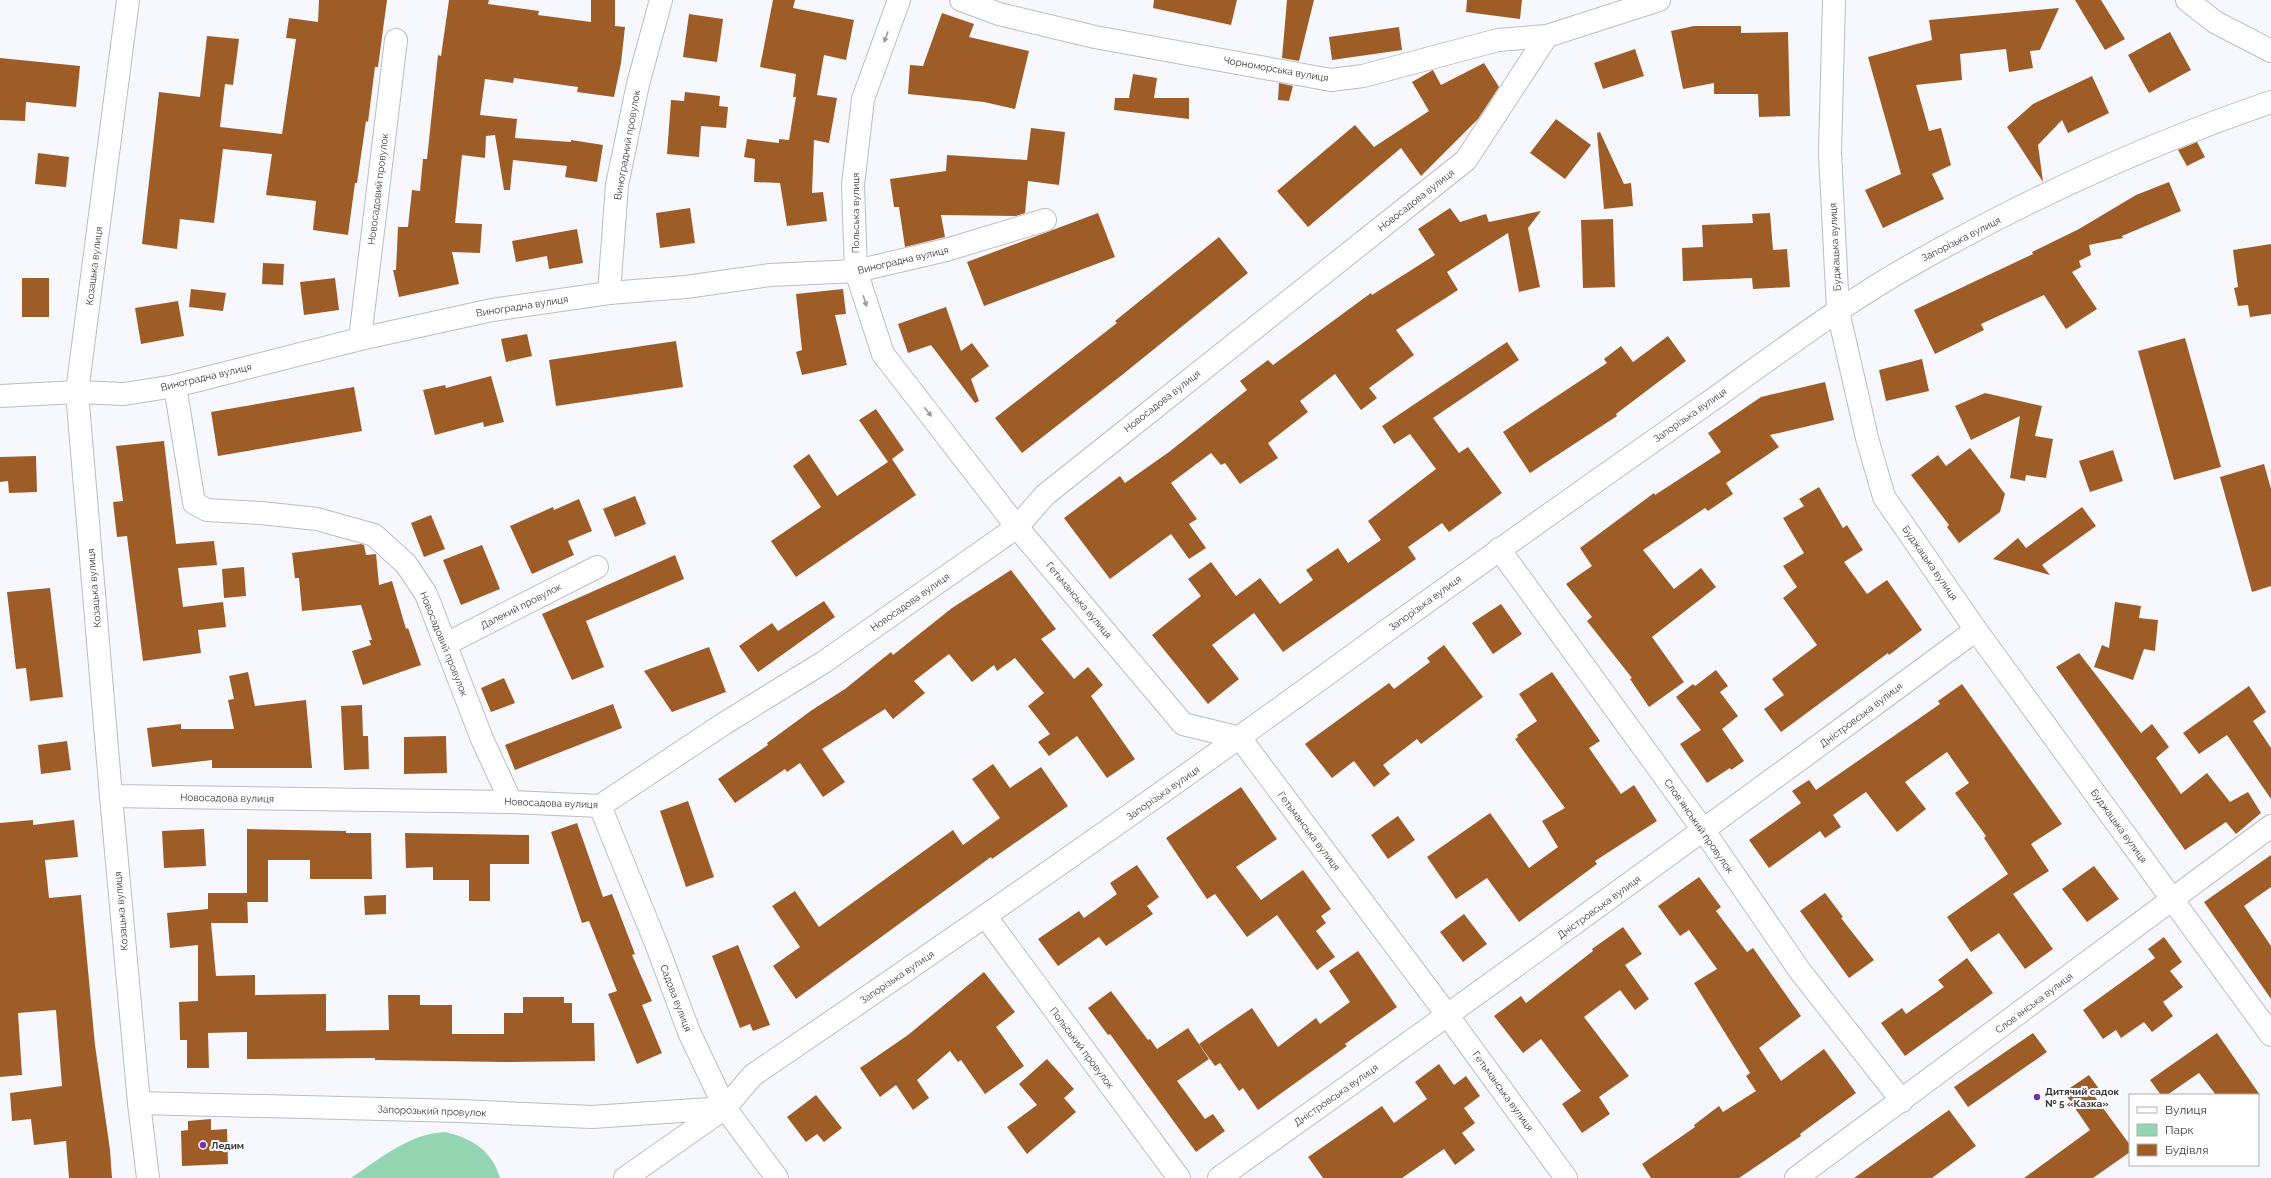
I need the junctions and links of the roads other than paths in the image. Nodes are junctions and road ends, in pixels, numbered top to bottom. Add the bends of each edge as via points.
1 (128, 0) edge
2 (661, 0) edge
3 (899, 0) edge
4 (961, 0) edge
5 (1659, 0) edge
6 (1834, 0) edge
7 (2187, 0) edge
8 (2216, 0) edge
9 (2215, 22) junction
10 (1547, 36) junction
11 (396, 40) dead end
12 (2271, 51) edge
13 (2271, 102) edge
14 (1045, 220) dead end
15 (856, 271) junction
16 (609, 293) junction
17 (1838, 311) junction
18 (360, 339) junction
19 (175, 386) junction
20 (77, 392) junction
21 (0, 396) edge
22 (1017, 527) junction
23 (1499, 549) junction
24 (597, 567) dead end
25 (1976, 630) junction
26 (446, 644) junction
27 (1240, 738) junction
28 (111, 796) junction
29 (511, 802) junction
30 (600, 806) junction
31 (2271, 826) edge
32 (1704, 831) junction
33 (2173, 900) junction
34 (986, 917) junction
35 (1448, 1016) junction
36 (2271, 1035) edge
37 (1902, 1101) junction
38 (139, 1103) junction
39 (725, 1108) junction
40 (148, 1178) edge
41 (625, 1178) edge
42 (777, 1178) edge
43 (1179, 1178) edge
44 (1219, 1178) edge
45 (1566, 1178) edge
46 (1796, 1178) edge

1 - 20 street, Козацька вулиця
2 - 16 street, Виноградний провулок via 638,84 617,185
3 -> 15 street, Польська вулиця via 864,99 853,185
4 - 10 street, Чорноморська вулиця via 999,14 1095,37 1331,80 1363,76 1498,40
5 - 10 street, Чорноморська вулиця
6 - 17 street, Буджацька вулиця via 1830,153
7 - 9 street
8 - 9 street
9 - 12 street
10 - 22 street, Новосадова вулиця via 1466,160 1045,495
11 - 18 street, Новосадовий провулок
13 - 17 street, Запорізька вулиця via 2204,125 2077,179 1914,264
14 - 15 street, Виноградна вулиця via 946,250
15 - 16 street, Виноградна вулиця via 770,275 686,287
15 -> 22 street, Польська вулиця via 883,354
16 - 18 street, Виноградна вулиця via 492,310
17 - 23 street, Запорізька вулиця
17 - 25 street, Буджацька вулиця via 1867,438 1884,497
18 - 19 street, Виноградна вулиця
19 - 20 street, Виноградна вулиця via 124,394
19 - 26 street, Новосадовий провулок via 194,503 207,510 317,518 374,535 406,564 422,588
20 - 21 street, Виноградна вулиця
20 - 28 street, Козацька вулиця
22 - 27 street, Гетьманська вулиця via 1183,724
22 - 30 street, Новосадова вулиця via 824,662 725,722
23 - 27 street, Запорізька вулиця
23 - 32 street, Словʼянський провулок
24 - 26 street, Далекий провулок
25 - 32 street, Дністровська вулиця
25 - 33 street, Буджацька вулиця
26 - 29 street, Новосадовий провулок via 482,739
27 - 34 street, Запорізька вулиця
27 - 35 street, Гетьманська вулиця
28 - 29 street, Новосадова вулиця
28 - 38 street, Козацька вулиця
29 - 30 street, Новосадова вулиця
30 - 39 street, Садова вулиця via 689,1032
31 - 33 street, Словʼянська вулиця
32 - 35 street, Дністровська вулиця
32 - 37 street, Словʼянський провулок via 1800,970
33 - 36 street, Буджацька вулиця
33 - 37 street, Словʼянська вулиця
34 - 39 street, Запорізька вулиця via 753,1075
34 - 43 street, Польський провулок
35 - 44 street, Дністровська вулиця
35 - 45 street, Гетьманська вулиця
37 - 46 street, Словʼянська вулиця
38 - 39 street, Запорозький провулок via 460,1111 592,1118
38 - 40 street, Козацька вулиця
39 - 41 street, Запорізька вулиця
39 - 42 street, Садова вулиця

